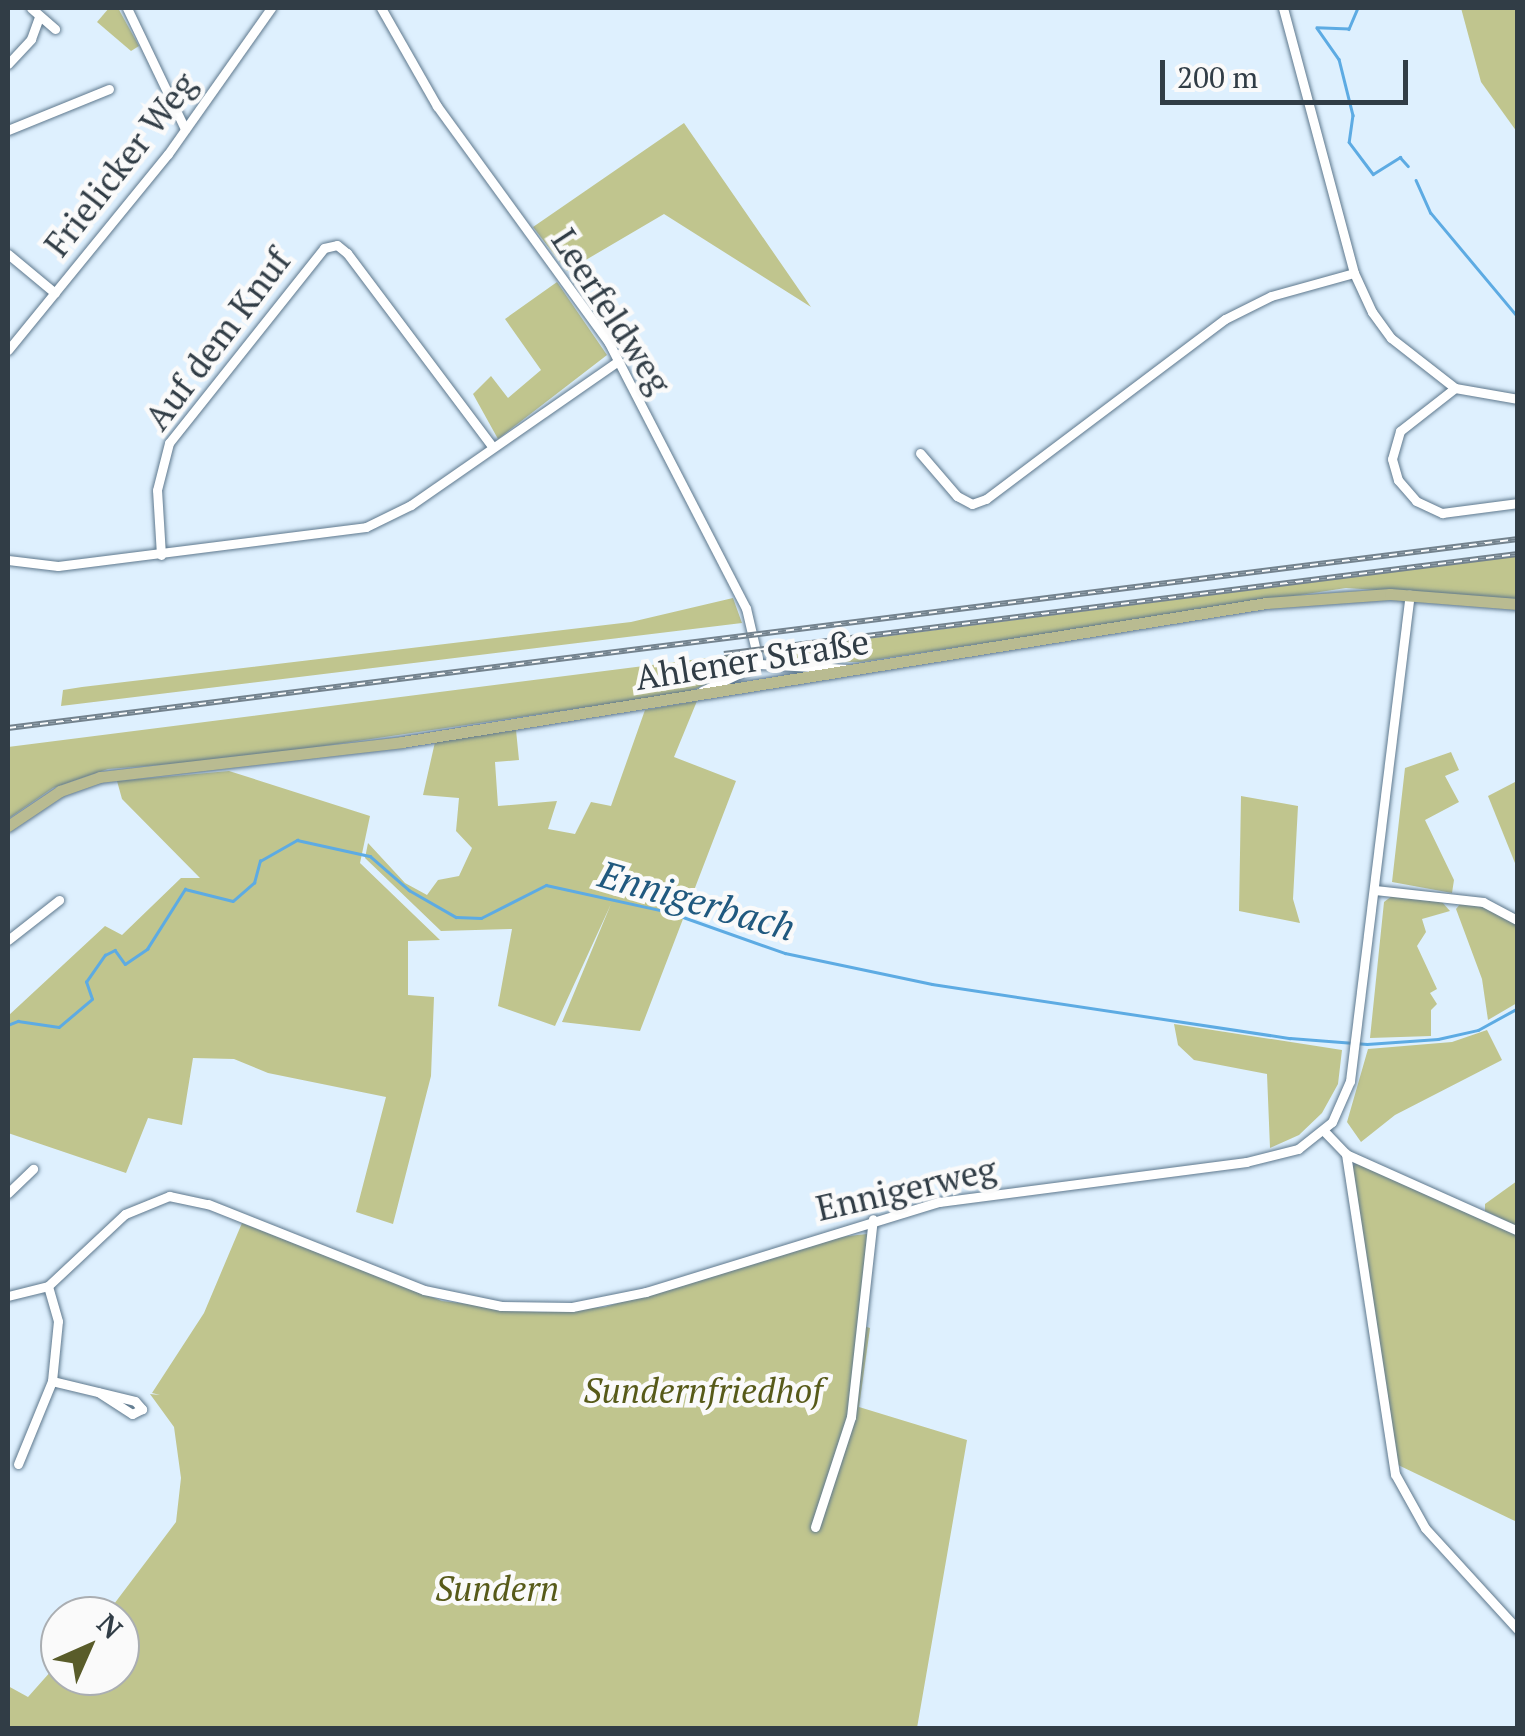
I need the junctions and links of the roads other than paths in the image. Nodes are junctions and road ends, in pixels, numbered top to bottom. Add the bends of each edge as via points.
1 (31, 8) edge
2 (127, 8) edge
3 (271, 8) edge
4 (381, 8) edge
5 (1283, 8) edge
6 (39, 17) junction
7 (55, 29) dead end
8 (8, 64) edge
9 (110, 89) dead end
10 (185, 128) junction
11 (8, 130) edge
12 (8, 254) edge
13 (1354, 273) junction
14 (55, 293) junction
15 (8, 350) edge
16 (618, 362) junction
17 (1455, 388) junction
18 (1518, 399) edge
19 (492, 446) junction
20 (920, 453) dead end
21 (1518, 503) edge
22 (161, 555) junction
23 (8, 560) edge
24 (1410, 594) junction
25 (1518, 604) edge
26 (759, 664) junction
27 (855, 671) junction
28 (696, 696) junction
29 (8, 826) edge
30 (1375, 890) junction
31 (59, 900) dead end
32 (1518, 921) edge
33 (8, 940) edge
34 (1324, 1131) junction
35 (1346, 1154) junction
36 (33, 1170) dead end
37 (8, 1193) edge
38 (873, 1219) junction
39 (1518, 1232) edge
40 (48, 1286) junction
41 (8, 1296) edge
42 (52, 1381) junction
43 (98, 1392) dead end
44 (18, 1464) dead end
45 (815, 1527) dead end
46 (1518, 1630) edge

1 - 6 street
2 - 10 street
3 - 10 street, Frielicker Weg
4 - 16 street, Leerfeldweg via 437,106
5 - 13 street
6 - 7 street
6 - 8 street via 31,40
9 - 11 street
10 - 14 street, Frielicker Weg
12 - 14 street
13 - 17 street via 1391,338
13 - 20 street via 1272,296 1213,326 986,499 972,504 957,496
14 - 15 street, Frielicker Weg
16 - 19 street
16 - 26 street, Leerfeldweg via 746,608
17 - 18 street
17 - 21 street via 1400,431 1392,459 1398,480 1416,502 1442,513
19 - 22 street via 411,506 366,527
19 - 22 street, Auf dem Knuf via 347,254 324,248 169,443 157,490
22 - 23 street via 58,566
24 - 25 main road, Ahlener Straße
24 - 27 main road, Ahlener Straße via 1310,597
24 - 30 street
26 - 27 street via 772,669 828,663
26 - 28 street
27 - 28 main road, Ahlener Straße
28 - 29 main road, Ahlener Straße via 235,764 100,777 60,791
30 - 32 street via 1482,902
30 - 34 street via 1350,1082
31 - 33 street
34 - 35 street
34 - 38 street, Ennigerweg via 1298,1149 1246,1162 940,1202
35 - 39 street
35 - 46 street via 1395,1474 1425,1528
36 - 37 street
38 - 40 street, Ennigerweg via 646,1292 532,1308 424,1290 208,1204 168,1196 125,1214
38 - 45 street via 851,1417
40 - 41 street, Ennigerweg
40 - 42 street via 58,1321
42 - 43 street
42 - 44 street

